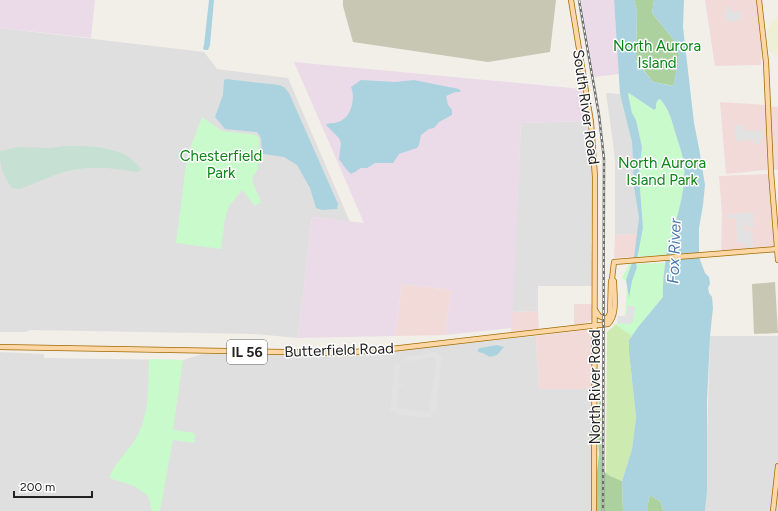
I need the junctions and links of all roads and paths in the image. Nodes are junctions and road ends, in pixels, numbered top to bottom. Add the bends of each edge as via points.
1 (571, 0) edge
2 (759, 0) edge
3 (777, 249) junction
4 (778, 260) edge
5 (595, 262) joint
6 (612, 279) junction
7 (595, 310) junction
8 (608, 318) junction
9 (605, 324) junction
10 (595, 326) junction
11 (0, 348) edge
12 (778, 466) edge
13 (594, 511) edge
14 (774, 511) edge

1 - 5 main road, South River Road via 593,136 596,177
2 - 3 main road
3 - 4 main road
3 - 6 main road via 614,262
5 - 7 main road, North River Road
6 - 8 main road
6 - 9 main road via 614,315 608,324
7 - 8 main road via 599,316
7 - 10 main road, North River Road
8 - 9 main road
9 - 10 main road, Butterfield Road / IL 56
10 - 11 main road, Butterfield Road / IL 56 via 342,353
10 - 13 main road, North River Road
12 - 14 main road

